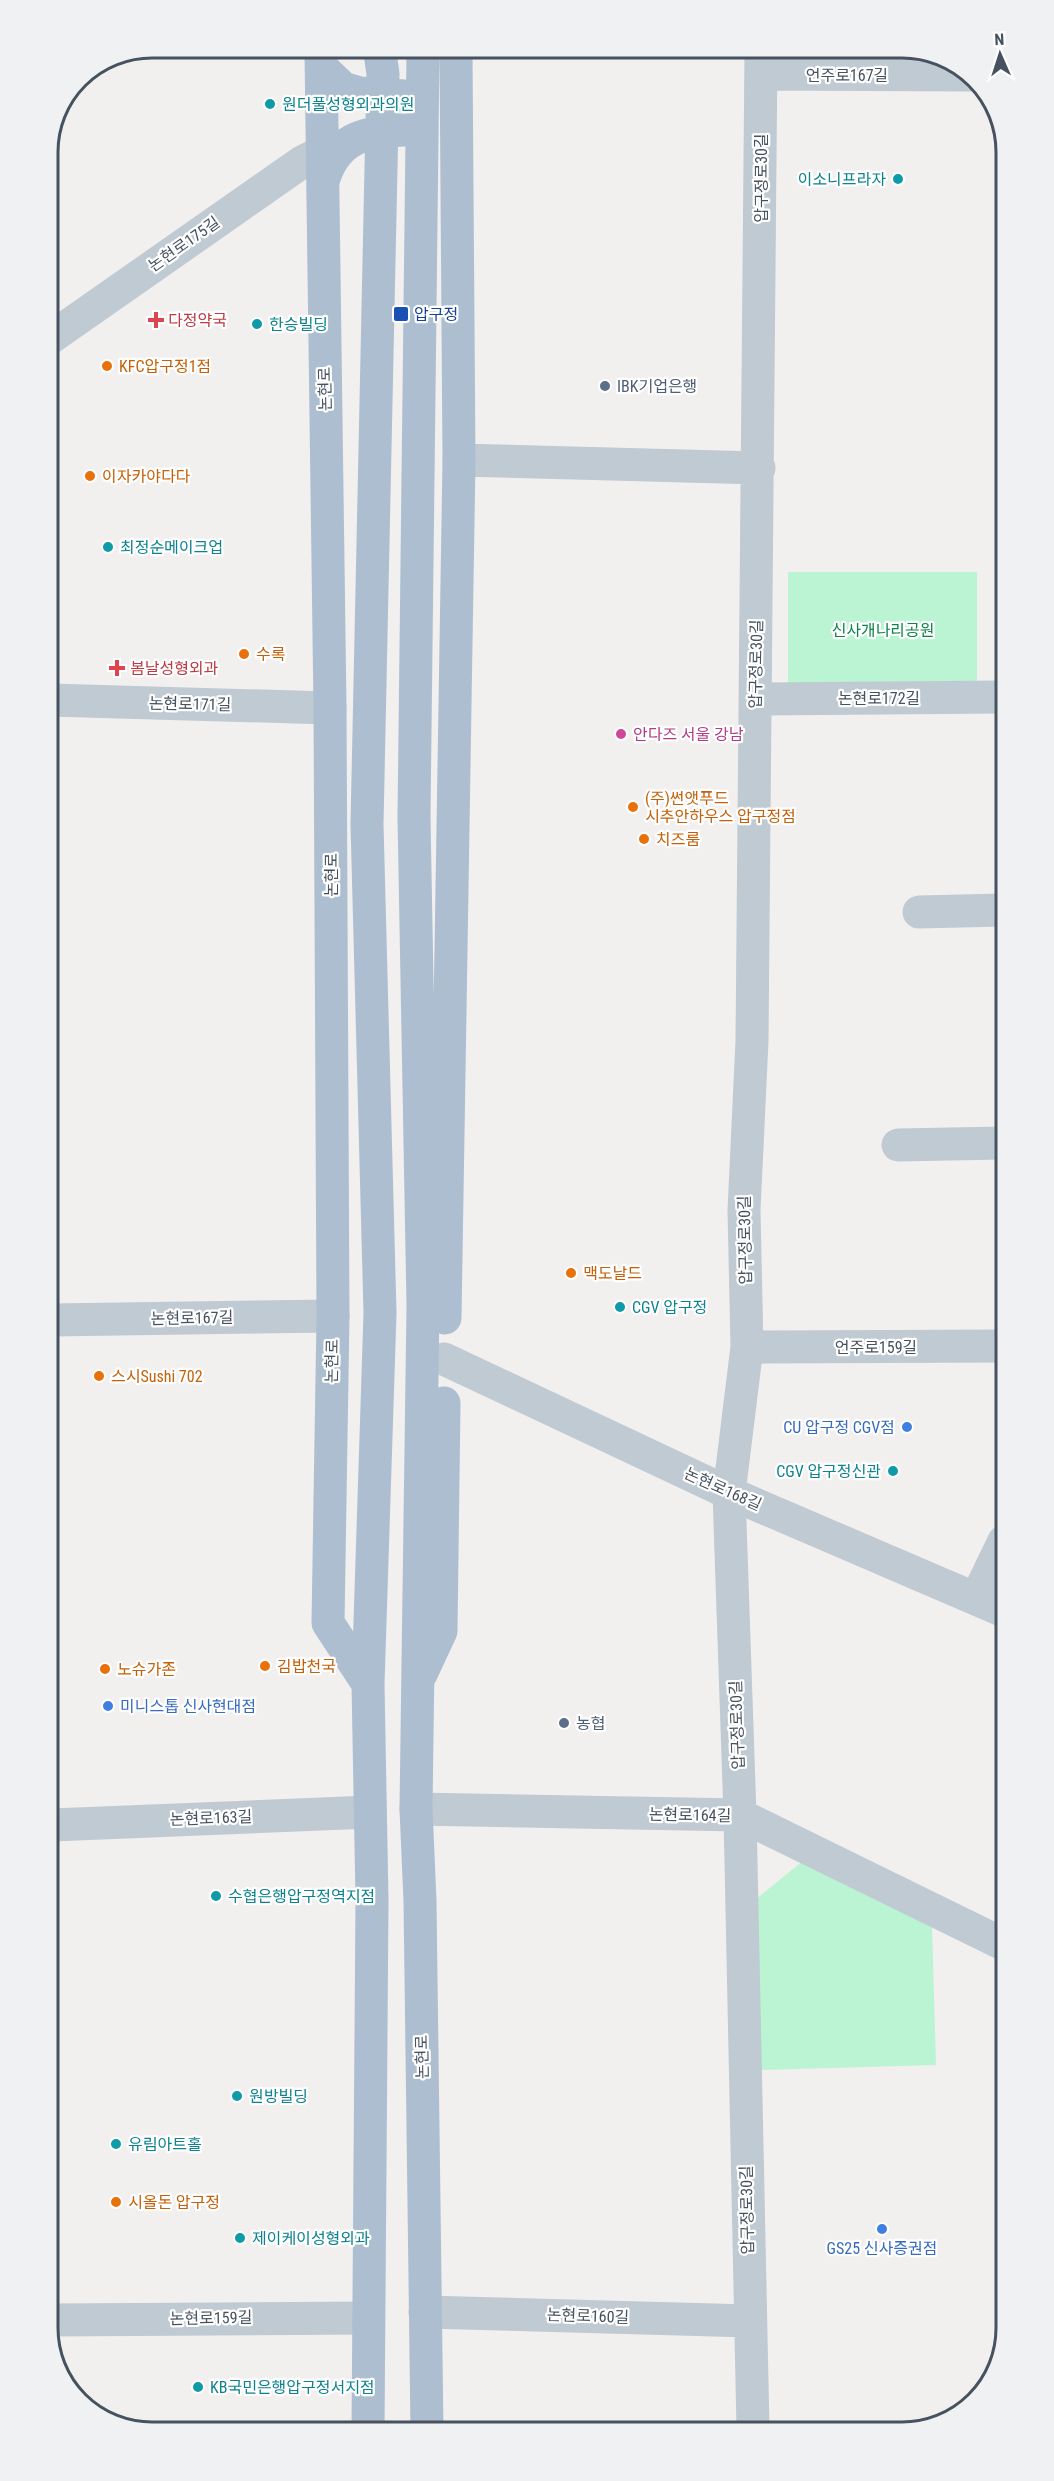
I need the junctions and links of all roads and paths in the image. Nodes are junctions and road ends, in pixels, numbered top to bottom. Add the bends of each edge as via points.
1 (381, 58) edge
2 (423, 58) edge
3 (456, 58) edge
4 (321, 61) edge
5 (761, 62) edge
6 (953, 74) edge
7 (322, 152) junction
8 (456, 170) junction
9 (322, 184) junction
10 (59, 332) edge
11 (459, 460) junction
12 (759, 468) junction
13 (996, 698) edge
14 (755, 699) junction
15 (59, 700) edge
16 (330, 708) junction
17 (996, 910) edge
18 (919, 912) dead end
19 (996, 1143) edge
20 (898, 1145) dead end
21 (333, 1316) junction
22 (59, 1320) edge
23 (996, 1346) edge
24 (747, 1347) junction
25 (444, 1359) junction
26 (729, 1493) junction
27 (996, 1580) edge
28 (991, 1604) edge
29 (416, 1683) junction
30 (368, 1684) junction
31 (416, 1809) junction
32 (370, 1812) junction
33 (740, 1815) junction
34 (59, 1825) edge
35 (996, 1942) edge
36 (426, 2312) junction
37 (368, 2318) junction
38 (59, 2320) edge
39 (750, 2321) junction
40 (368, 2422) edge
41 (427, 2422) edge
42 (753, 2422) edge

1 - 30 main road via 367,824 380,1313
2 - 29 main road, 논현로 via 414,818 423,1305
3 - 4 main road via 434,86 419,94 399,97 343,88
3 - 8 main road, 논현로
4 - 7 main road, 논현로
5 - 6 street, 언주로167길
5 - 12 street, 압구정로30길
7 - 9 main road, 논현로
7 - 10 street, 논현로175길 via 302,162
8 - 9 main road via 448,153 438,144 404,130 367,134 342,147 333,156
8 - 11 main road, 논현로
9 - 16 main road, 논현로
11 - 12 street
11 - 25 main road, 논현로
12 - 14 street, 압구정로30길
13 - 14 street, 논현로172길
14 - 24 street, 압구정로30길 via 752,1041 744,1210
15 - 16 street, 논현로171길
16 - 21 main road, 논현로
17 - 18 street
19 - 20 street
21 - 22 street, 논현로167길
21 - 30 main road, 논현로 via 328,1623
23 - 24 street, 언주로159길
24 - 26 street, 압구정로30길
25 - 26 street, 논현로168길
25 - 29 main road, 논현로 via 441,1631
26 - 28 street, 논현로168길
26 - 33 street, 압구정로30길
27 - 28 street
29 - 31 main road, 논현로
30 - 32 main road
31 - 33 street, 논현로164길
31 - 36 main road, 논현로
32 - 34 street, 논현로163길
32 - 37 main road
33 - 35 street, 논현로164길
33 - 39 street, 압구정로30길
36 - 39 street, 논현로160길
36 - 41 main road, 논현로
37 - 38 street, 논현로159길
37 - 40 main road
39 - 42 street, 압구정로30길

